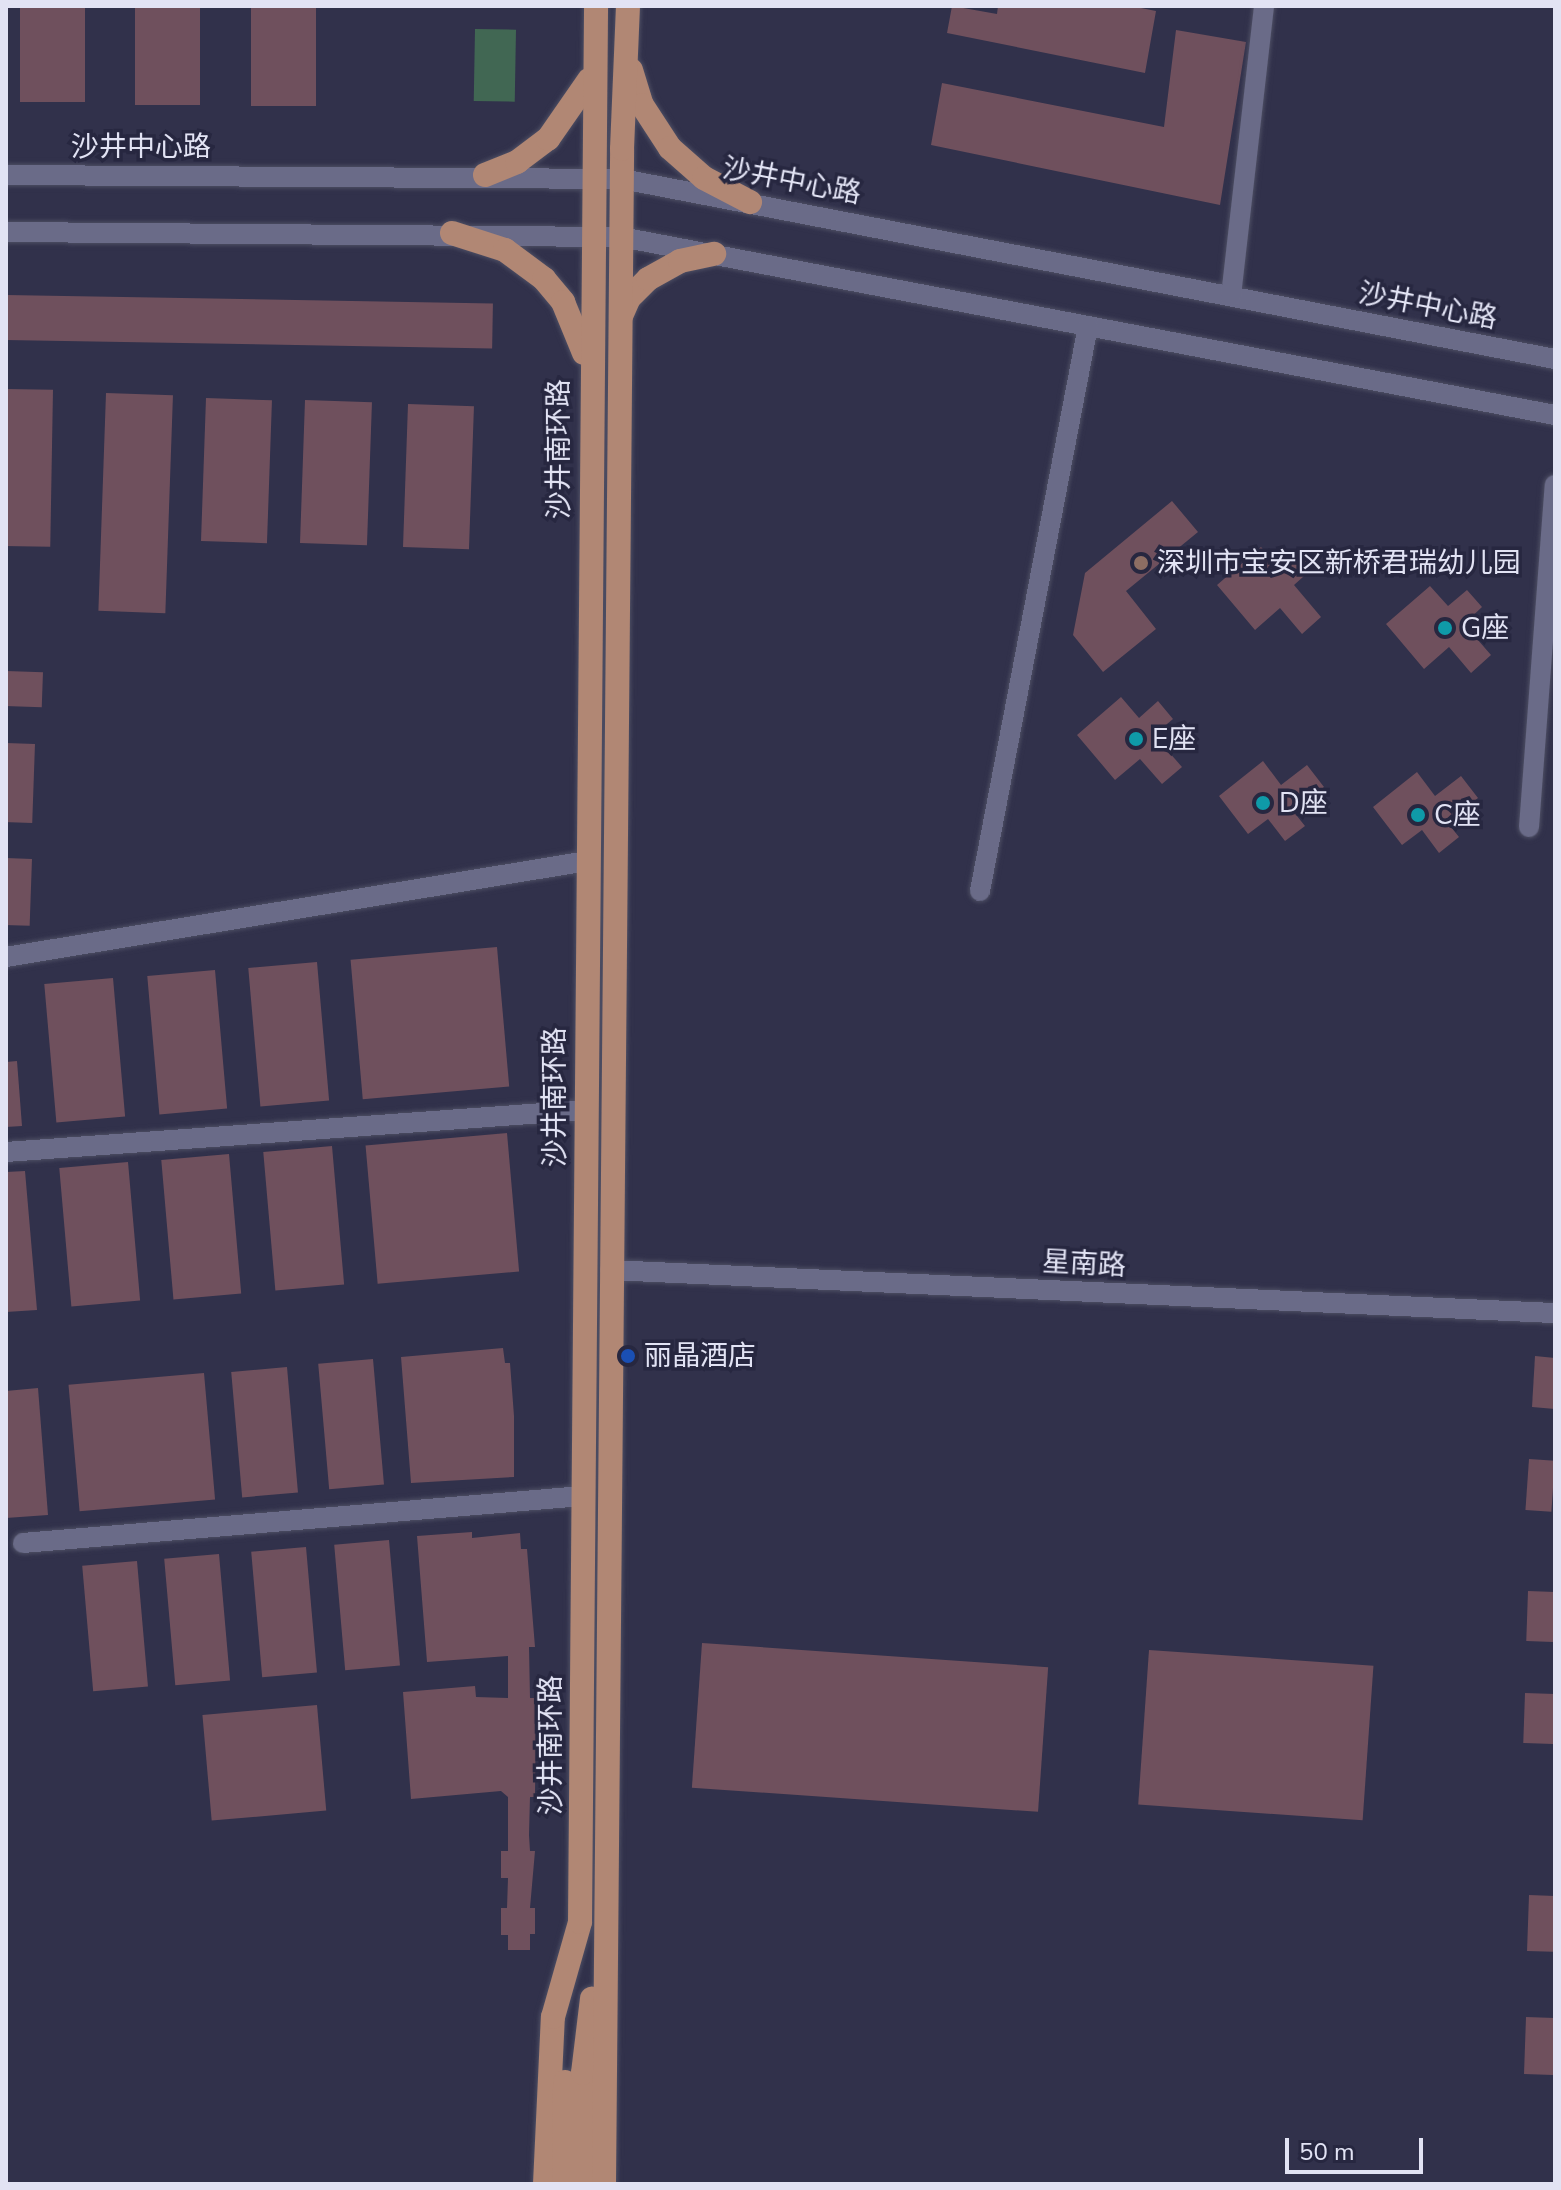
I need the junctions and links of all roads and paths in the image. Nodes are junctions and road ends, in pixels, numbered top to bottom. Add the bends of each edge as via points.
1 (596, 6) edge
2 (628, 6) edge
3 (1264, 6) edge
4 (626, 46) junction
5 (593, 70) junction
6 (6, 175) edge
7 (485, 175) junction
8 (591, 176) junction
9 (622, 179) junction
10 (750, 202) junction
11 (6, 232) edge
12 (452, 233) junction
13 (590, 234) junction
14 (621, 237) junction
15 (714, 254) junction
16 (1231, 296) junction
17 (620, 319) junction
18 (1088, 326) junction
19 (1555, 359) edge
20 (589, 375) junction
21 (1555, 415) edge
22 (1555, 485) edge
23 (1529, 827) dead end
24 (587, 861) junction
25 (980, 891) dead end
26 (6, 957) edge
27 (585, 1110) junction
28 (6, 1152) edge
29 (610, 1270) junction
30 (1555, 1313) edge
31 (583, 1496) junction
32 (23, 1543) dead end
33 (592, 1921) junction
34 (574, 2155) junction
35 (545, 2184) edge
36 (564, 2184) edge
37 (583, 2184) edge
38 (604, 2184) edge

1 - 5 main road, 沙井南环路
2 - 4 main road, 沙井南环路
3 - 16 street
4 - 9 main road, 沙井南环路
4 - 10 main road via 642,105 670,148 704,178
5 - 7 main road via 556,131 517,162
5 - 8 main road, 沙井南环路
6 - 7 street, 沙井中心路
7 - 8 street, 沙井中心路
8 - 9 street, 沙井中心路
8 - 13 main road, 沙井南环路
9 - 10 street, 沙井中心路
9 - 14 main road, 沙井南环路
10 - 16 street, 沙井中心路
11 - 12 street
12 - 13 street
12 - 20 main road via 492,243 544,279 570,316
13 - 14 street
13 - 20 main road, 沙井南环路
14 - 15 street
14 - 17 main road, 沙井南环路
15 - 17 main road via 680,261 648,279 629,298
15 - 18 street
16 - 19 street, 沙井中心路
17 - 29 main road, 沙井南环路
18 - 21 street
18 - 25 street
20 - 24 main road, 沙井南环路
22 - 23 street
24 - 26 street
24 - 27 main road, 沙井南环路
27 - 28 street
27 - 31 main road, 沙井南环路
29 - 30 street, 星南路
29 - 33 main road, 沙井南环路
31 - 32 street
31 - 33 main road, 沙井南环路
33 - 34 main road via 565,2071
33 - 35 main road, 沙井南环路 via 553,2017
33 - 38 main road, 沙井南环路
34 - 36 main road
34 - 37 main road

